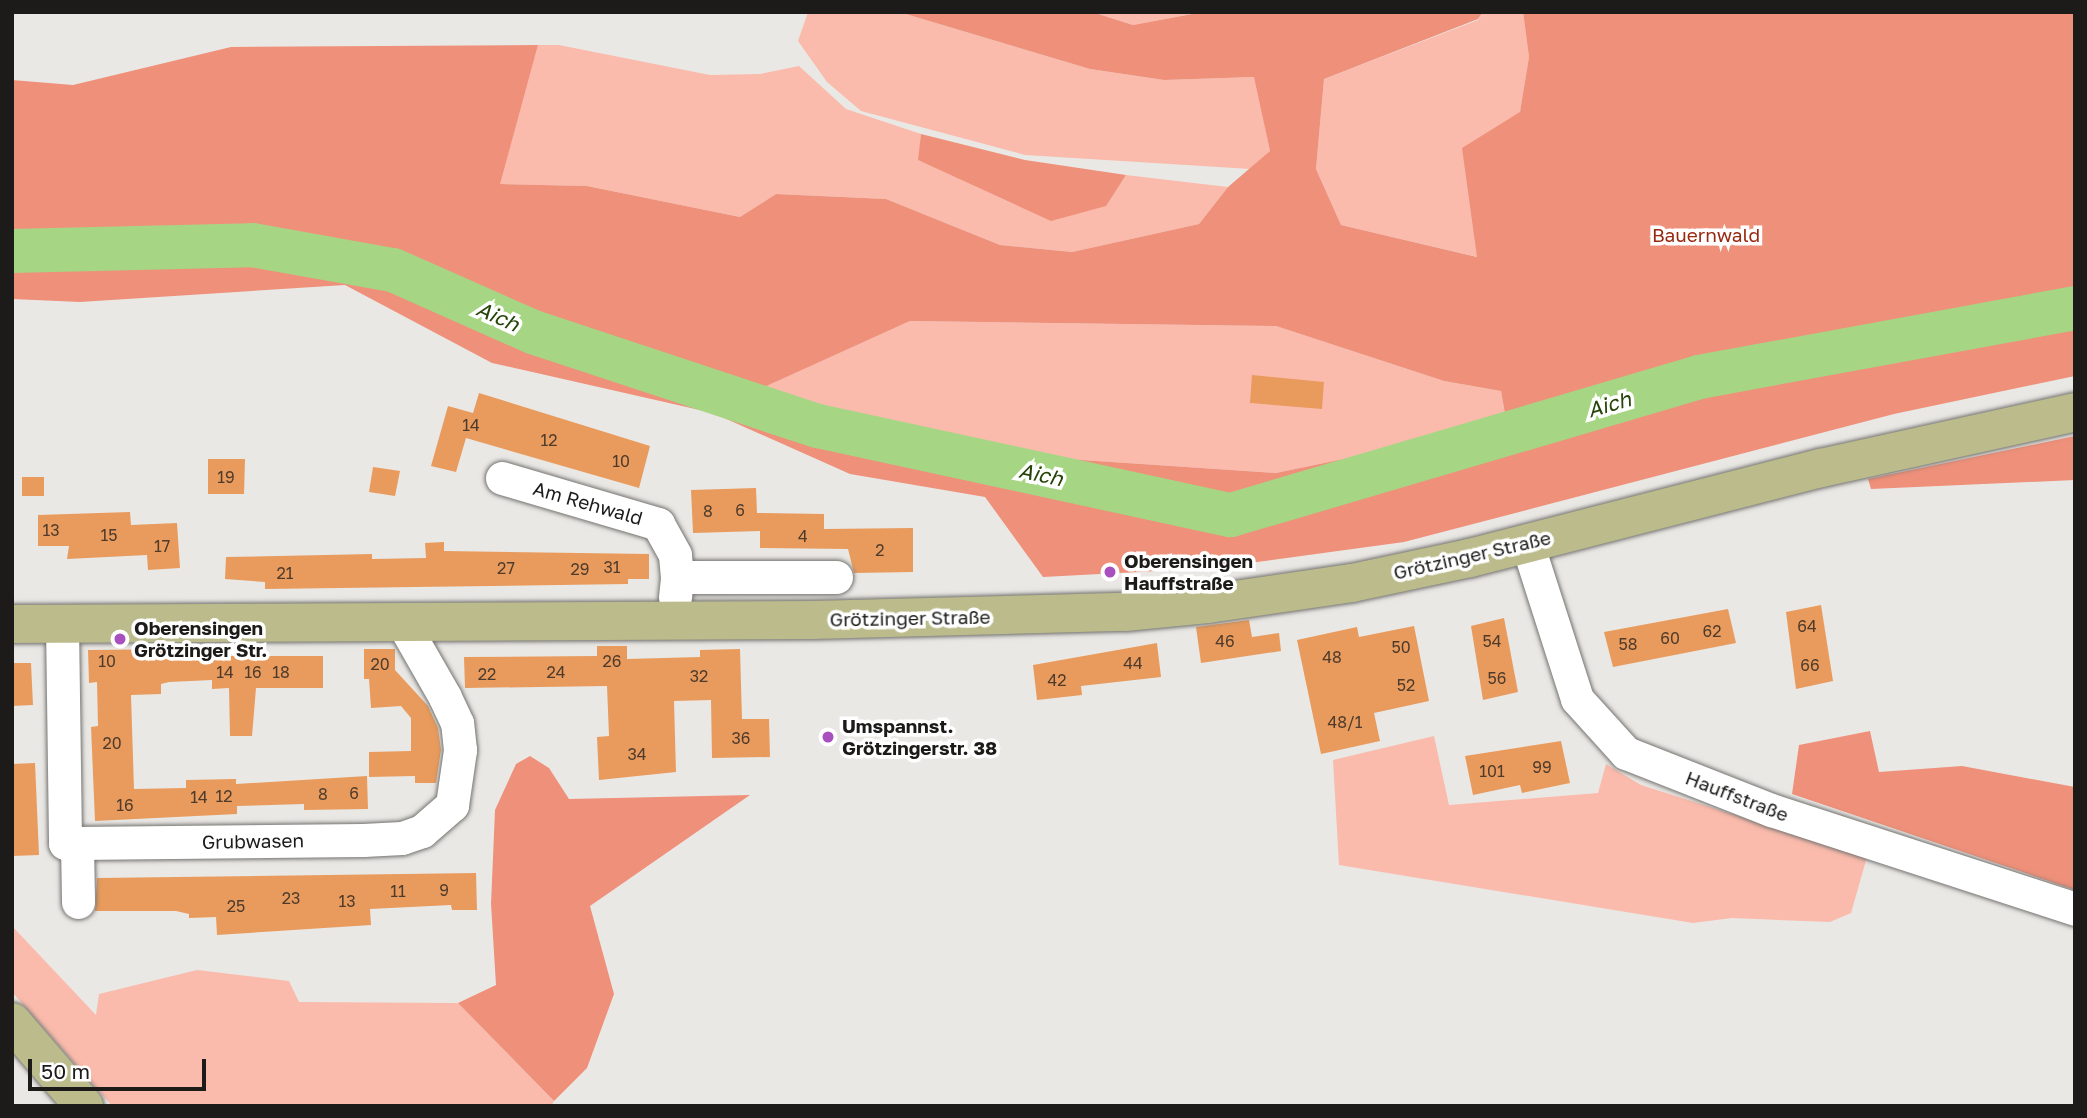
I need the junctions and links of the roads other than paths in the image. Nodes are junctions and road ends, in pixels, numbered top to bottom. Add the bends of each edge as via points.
1 (2075, 412) edge
2 (502, 478) dead end
3 (1527, 543) junction
4 (677, 577) junction
5 (836, 577) dead end
6 (674, 619) junction
7 (402, 622) junction
8 (12, 624) edge
9 (62, 624) junction
10 (77, 843) junction
11 (78, 902) dead end
12 (2075, 909) edge
13 (12, 1022) edge
14 (85, 1106) edge

1 - 3 main road, Grötzinger Straße via 1793,475
2 - 4 street, Am Rehwald via 659,524 675,555
3 - 6 main road, Grötzinger Straße via 1280,595 1125,612
3 - 12 street, Hauffstraße via 1577,699 1626,753 1770,810
4 - 5 street
4 - 6 street, Am Rehwald
6 - 7 main road, Grötzinger Straße
7 - 9 main road, Grötzinger Straße
7 - 10 street, Grubwasen via 449,705 460,750 452,805 422,831 402,838 363,840
8 - 9 main road, Grötzinger Straße
9 - 10 street via 65,843
10 - 11 street
13 - 14 main road

